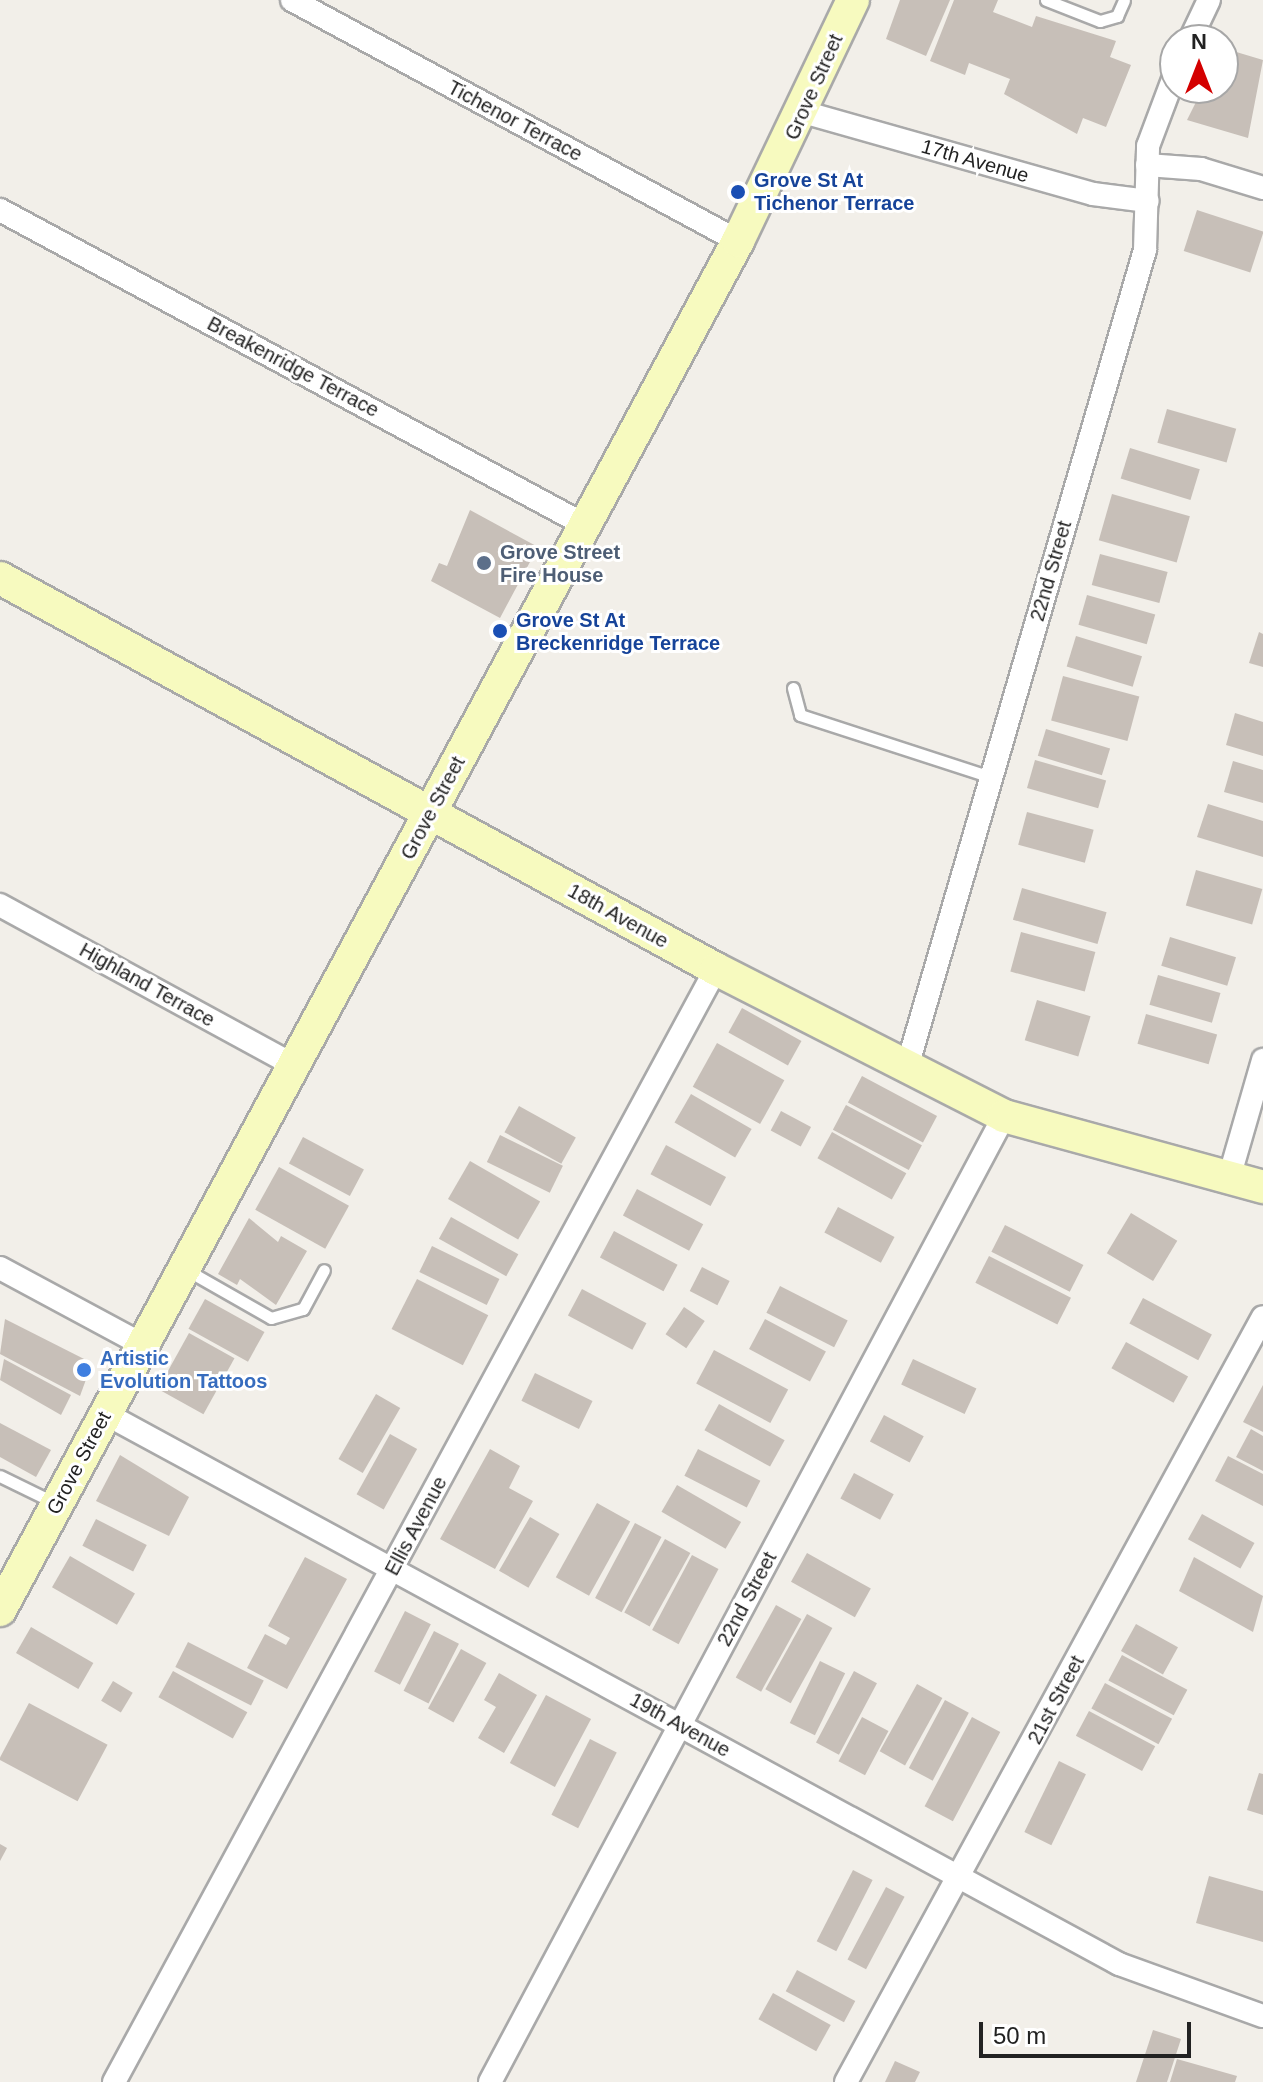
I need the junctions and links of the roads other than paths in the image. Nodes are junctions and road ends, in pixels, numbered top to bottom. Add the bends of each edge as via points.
1 (292, 0) edge
2 (853, 0) edge
3 (1046, 0) edge
4 (1124, 0) edge
5 (1209, 0) edge
6 (1198, 24) edge
7 (1162, 104) edge
8 (803, 112) junction
9 (1147, 165) junction
10 (1263, 188) edge
11 (1148, 201) junction
12 (0, 210) edge
13 (738, 241) junction
14 (585, 525) junction
15 (0, 578) edge
16 (793, 688) dead end
17 (991, 777) junction
18 (430, 813) junction
19 (0, 905) edge
20 (716, 969) junction
21 (1263, 1060) edge
22 (294, 1065) junction
23 (907, 1067) junction
24 (1004, 1116) junction
25 (1229, 1178) junction
26 (1263, 1187) edge
27 (0, 1268) edge
28 (184, 1268) junction
29 (324, 1270) dead end
30 (1263, 1317) edge
31 (143, 1345) junction
32 (106, 1414) junction
33 (0, 1476) edge
34 (57, 1504) junction
35 (392, 1569) junction
36 (0, 1610) edge
37 (679, 1725) junction
38 (961, 1878) junction
39 (1263, 2016) edge
40 (114, 2082) edge
41 (490, 2082) edge
42 (846, 2082) edge

1 - 13 street, Tichenor Terrace
2 - 8 main road, Grove Street
3 - 4 lane via 1100,21 1117,16
5 - 6 street
7 - 9 street, 22nd Street via 1151,130
8 - 11 street, 17th Avenue via 1093,194
8 - 13 main road, Grove Street
9 - 10 street via 1201,169
9 - 11 street, 22nd Street
11 - 17 street, 22nd Street via 1145,250
12 - 14 street, Breakenridge Terrace
13 - 14 main road, Grove Street
14 - 18 main road, Grove Street
15 - 18 main road, 18th Avenue
16 - 17 lane via 800,715
17 - 23 street, 22nd Street
18 - 20 main road, 18th Avenue
18 - 22 main road, Grove Street
19 - 22 street, Highland Terrace
20 - 23 main road, 18th Avenue
20 - 35 street, Ellis Avenue
21 - 25 street
22 - 28 main road, Grove Street
23 - 24 main road, 18th Avenue
24 - 25 main road, 18th Avenue
24 - 37 street, 22nd Street
25 - 26 main road, 18th Avenue
27 - 31 street
28 - 29 lane via 271,1318 303,1309
28 - 31 main road, Grove Street
30 - 38 street, 21st Street
31 - 32 main road, Grove Street
32 - 34 main road, Grove Street
32 - 35 street, 19th Avenue
33 - 34 lane
34 - 36 main road, Grove Street
35 - 37 street, 19th Avenue
35 - 40 street, Ellis Avenue
37 - 38 street, 19th Avenue
37 - 41 street, 22nd Street
38 - 39 street, 19th Avenue via 1119,1964
38 - 42 street, 21st Street

